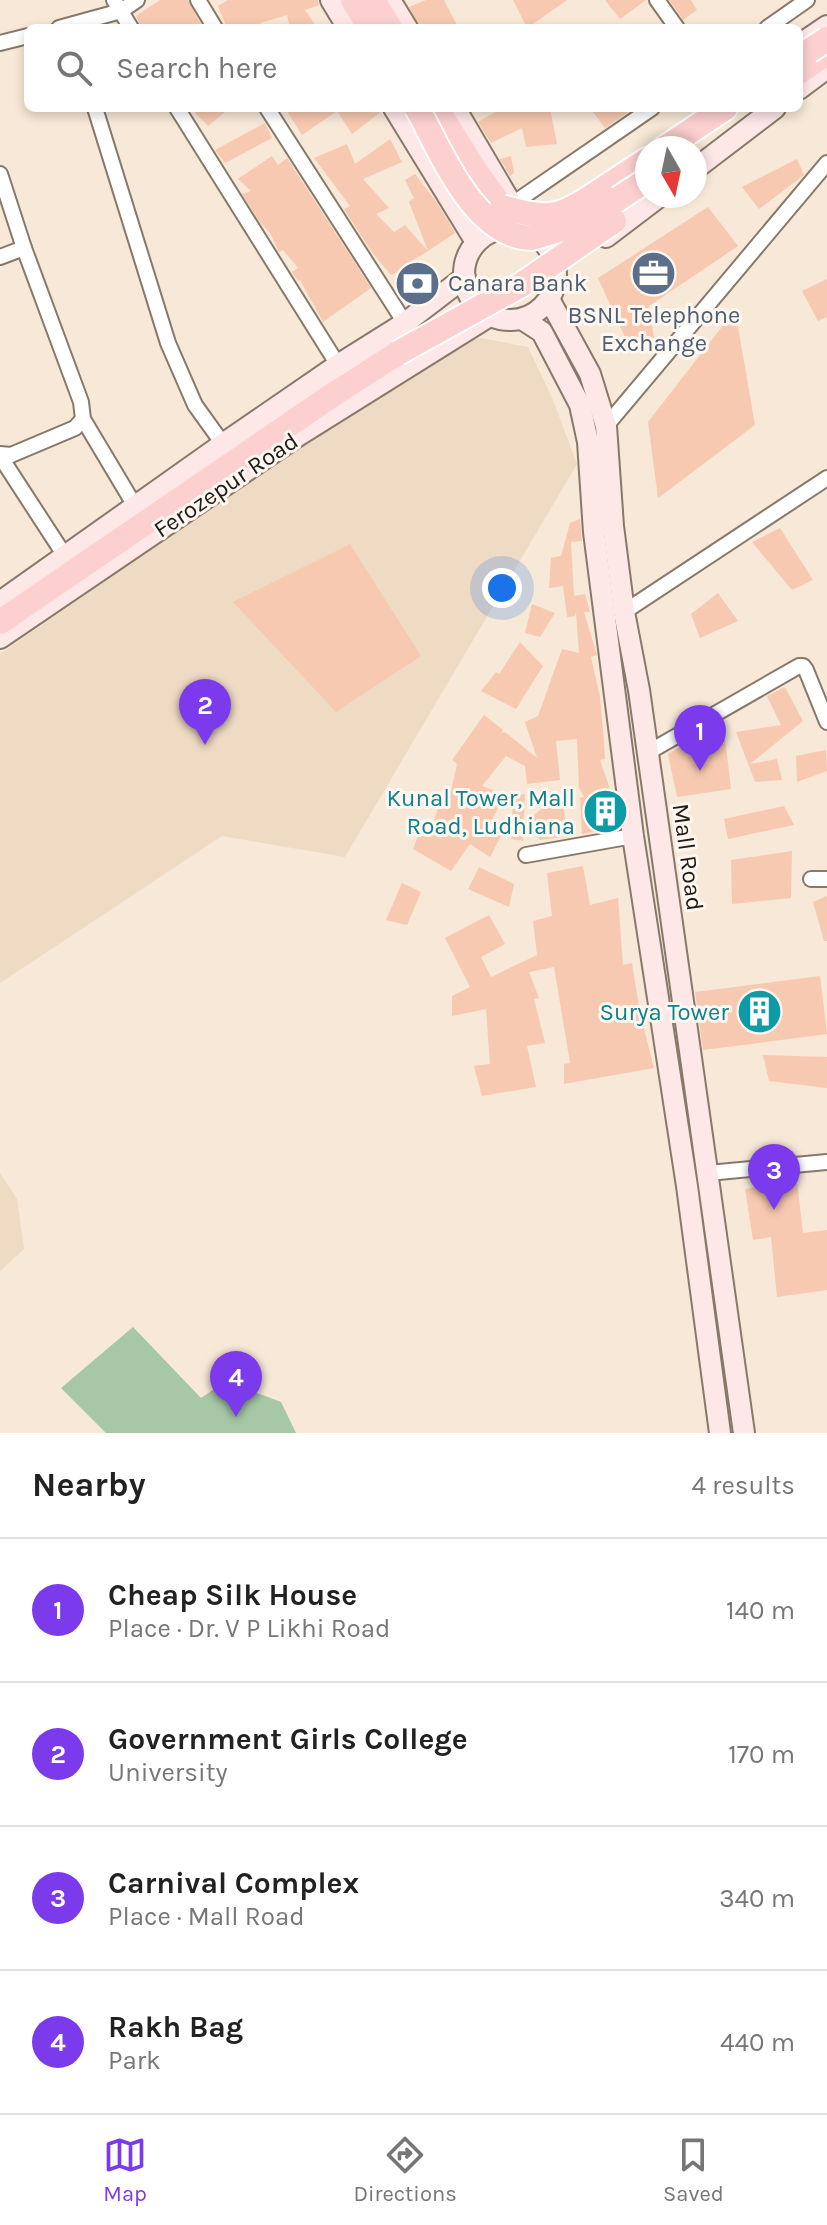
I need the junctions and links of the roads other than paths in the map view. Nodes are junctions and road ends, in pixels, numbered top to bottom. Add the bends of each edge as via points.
1 (137, 0) edge
2 (331, 0) edge
3 (353, 0) edge
4 (373, 0) edge
5 (390, 0) edge
6 (657, 0) edge
7 (807, 0) edge
8 (200, 1) edge
9 (117, 5) edge
10 (74, 24) edge
11 (129, 24) edge
12 (213, 24) edge
13 (346, 24) edge
14 (368, 24) edge
15 (388, 24) edge
16 (405, 24) edge
17 (674, 24) edge
18 (773, 24) edge
19 (24, 37) edge
20 (0, 43) edge
21 (816, 51) edge
22 (803, 80) edge
23 (96, 112) edge
24 (180, 112) edge
25 (269, 112) edge
26 (396, 112) edge
27 (419, 112) edge
28 (439, 112) edge
29 (457, 112) edge
30 (646, 112) edge
31 (700, 112) edge
32 (719, 112) edge
33 (741, 112) edge
34 (770, 112) edge
35 (667, 136) edge
36 (683, 136) edge
37 (707, 136) edge
38 (635, 158) edge
39 (707, 160) edge
40 (827, 163) edge
41 (635, 168) edge
42 (0, 174) edge
43 (635, 188) edge
44 (635, 205) edge
45 (507, 206) junction
46 (644, 208) edge
47 (518, 230) junction
48 (476, 242) junction
49 (24, 248) junction
50 (0, 257) edge
51 (557, 275) junction
52 (465, 277) junction
53 (549, 299) junction
54 (491, 315) junction
55 (522, 319) junction
56 (401, 325) junction
57 (412, 352) junction
58 (338, 365) junction
59 (83, 419) junction
60 (606, 426) junction
61 (223, 444) junction
62 (0, 455) edge
63 (827, 478) edge
64 (135, 506) junction
65 (65, 556) junction
66 (0, 602) edge
67 (624, 612) junction
68 (0, 622) edge
69 (0, 638) edge
70 (827, 720) edge
71 (647, 753) junction
72 (633, 836) junction
73 (526, 855) dead end
74 (811, 879) dead end
75 (827, 879) edge
76 (827, 1162) edge
77 (708, 1173) junction
78 (720, 1433) edge
79 (744, 1433) edge

1 - 9 street
2 - 13 main road
3 - 14 main road
4 - 15 main road
5 - 16 main road
6 - 17 street
7 - 18 street
8 - 12 street
9 - 10 street
9 - 11 street
19 - 20 street
21 - 22 main road
23 - 61 street via 168,343 195,405
24 - 58 street
25 - 56 street
26 - 48 main road
27 - 47 main road, bridge via 467,199 484,217
28 - 45 main road via 484,183
29 - 45 main road
30 - 45 street
31 - 35 main road
32 - 36 main road
33 - 37 main road
34 - 39 main road
38 - 47 main road
40 - 60 street
41 - 45 main road, bridge via 556,216
42 - 49 street
43 - 47 main road, bridge via 581,223 532,238
44 - 57 main road, bridge
45 - 47 main road
46 - 51 main road
47 - 48 main road via 503,228
47 - 51 main road via 534,233 546,243
48 - 52 main road
49 - 50 street
49 - 59 street
51 - 53 main road
52 - 54 main road via 472,300
52 - 56 main road
53 - 55 main road
53 - 60 main road, Mall Road via 590,374
54 - 55 main road
54 - 57 main road, Ferozepur Road via 455,337
55 - 72 main road, Mall Road via 542,332 580,405 588,442 594,532
56 - 57 main road
56 - 58 main road
57 - 68 main road via 321,402
57 - 69 main road, Ferozepur Road
58 - 61 main road
59 - 62 street via 75,428
59 - 64 street
60 - 67 main road, Mall Road
61 - 64 main road
62 - 65 street
63 - 67 street
64 - 65 main road
65 - 66 main road
67 - 71 main road, Mall Road
70 - 71 street via 806,670 799,666
71 - 77 main road, Mall Road
72 - 73 street
72 - 78 main road, Mall Road
74 - 75 street
76 - 77 street
77 - 79 main road, Mall Road

